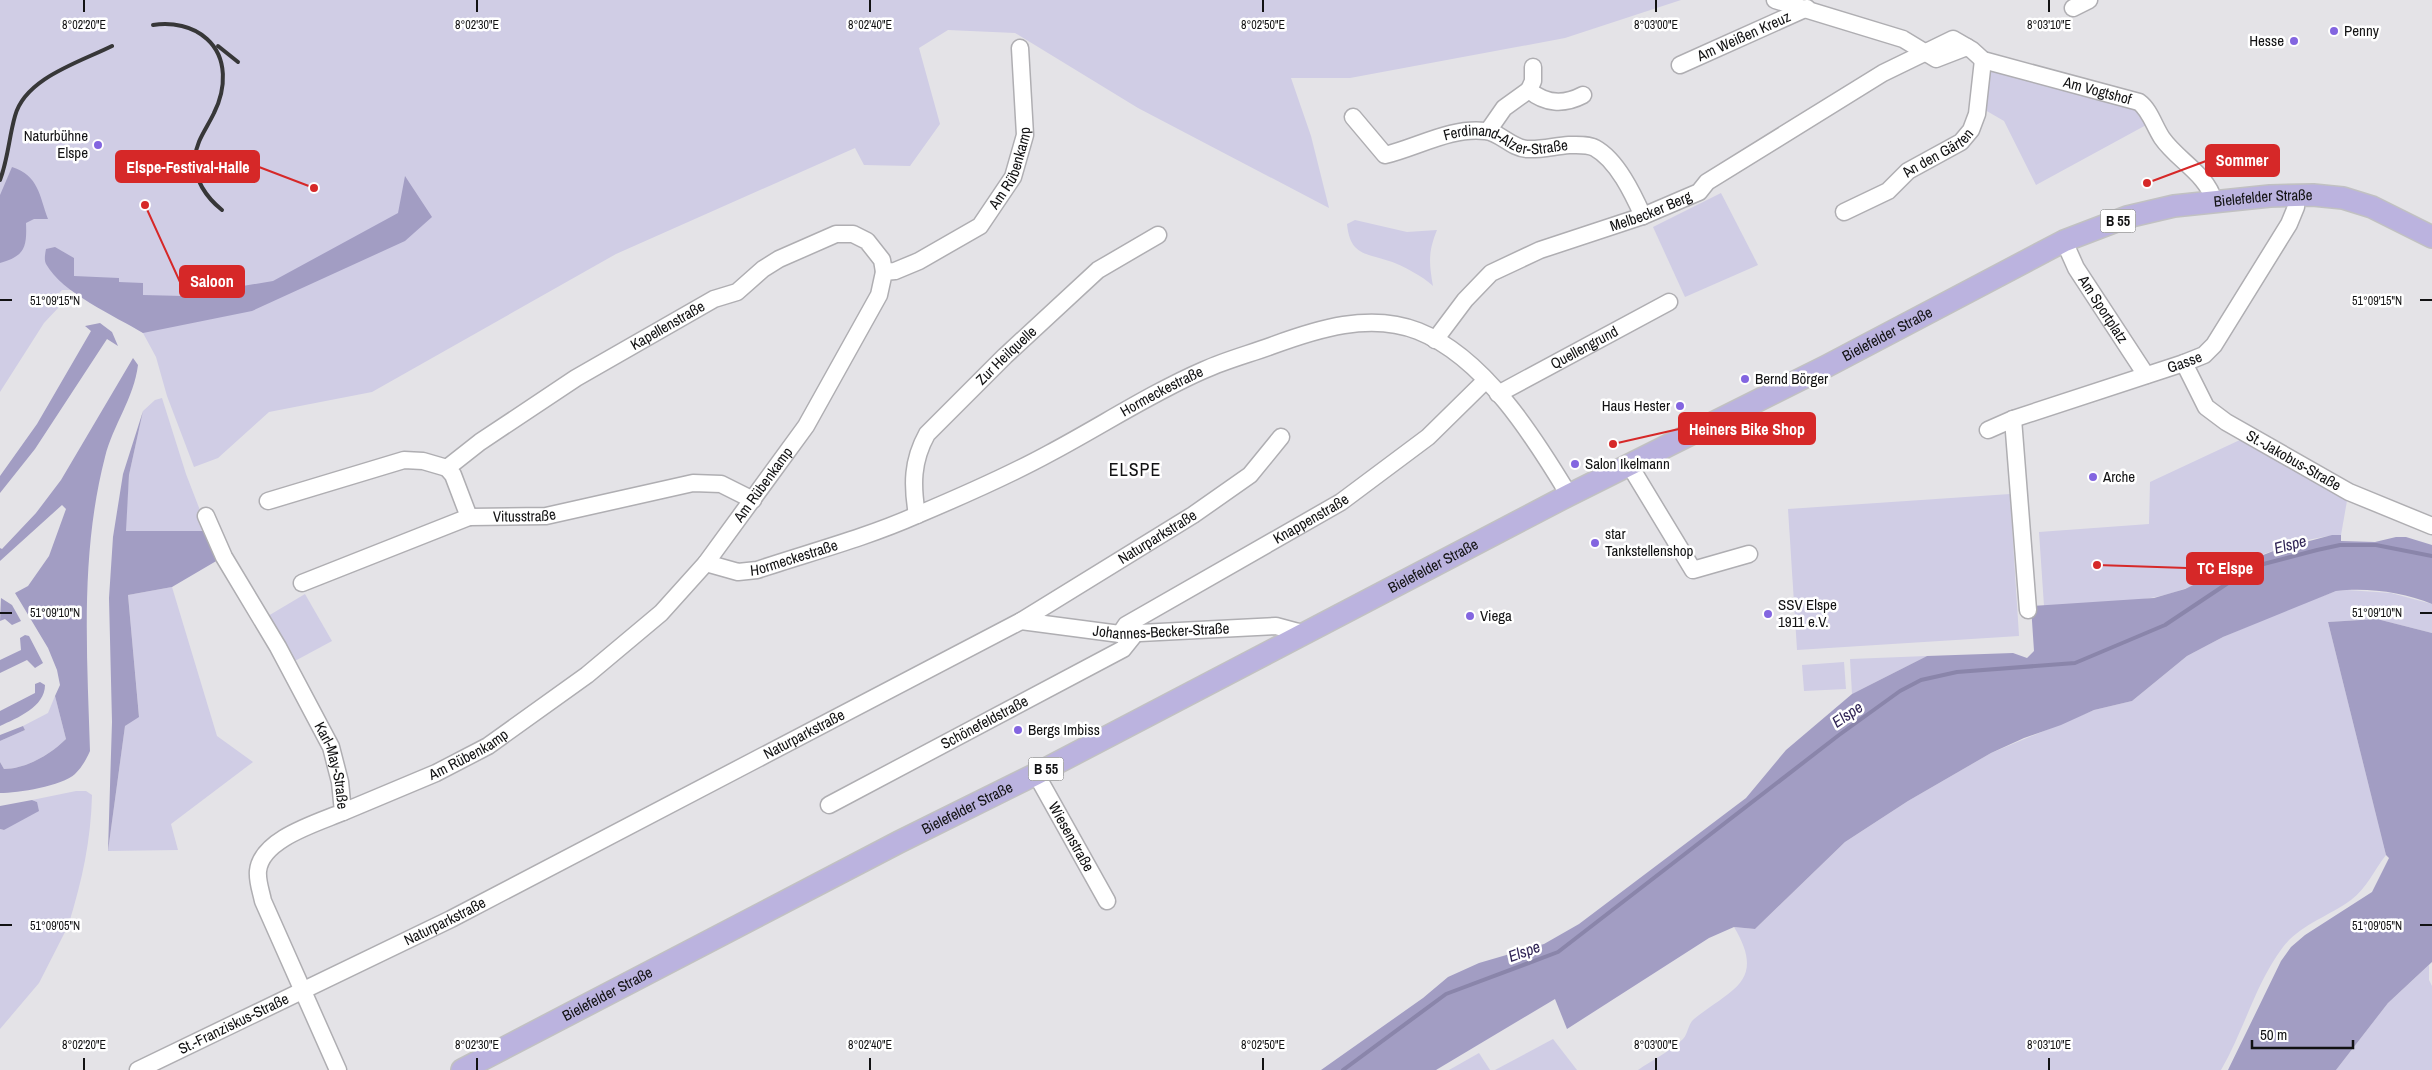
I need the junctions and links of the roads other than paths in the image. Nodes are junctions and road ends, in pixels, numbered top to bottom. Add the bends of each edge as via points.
1 (1775, 0) edge
2 (2090, 0) edge
3 (1807, 8) junction
4 (2073, 8) dead end
5 (1020, 48) dead end
6 (1925, 52) junction
7 (1983, 60) junction
8 (1680, 65) dead end
9 (1533, 67) dead end
10 (1529, 90) junction
11 (1583, 94) dead end
12 (1353, 117) dead end
13 (1488, 131) junction
14 (2296, 196) junction
15 (2214, 201) junction
16 (1844, 212) dead end
17 (1643, 216) junction
18 (1158, 235) dead end
19 (2432, 237) edge
20 (2064, 241) junction
21 (884, 272) junction
22 (1669, 302) dead end
23 (1435, 340) junction
24 (2184, 363) junction
25 (2146, 375) junction
26 (1486, 380) junction
27 (1498, 394) junction
28 (2013, 419) junction
29 (1988, 430) dead end
30 (1281, 437) dead end
31 (1630, 466) junction
32 (447, 468) junction
33 (1569, 495) junction
34 (752, 500) junction
35 (268, 501) dead end
36 (917, 515) junction
37 (206, 516) dead end
38 (470, 517) junction
39 (2432, 526) edge
40 (1749, 554) dead end
41 (706, 563) junction
42 (302, 583) dead end
43 (2028, 610) dead end
44 (1021, 620) junction
45 (1302, 633) junction
46 (1127, 634) junction
47 (1036, 774) junction
48 (829, 805) dead end
49 (343, 812) junction
50 (1107, 901) dead end
51 (303, 992) junction
52 (138, 1070) edge
53 (338, 1070) edge
54 (462, 1070) edge

1 - 3 street
2 - 4 street
3 - 6 street via 1902,39
3 - 8 street, Am Weißen Kreuz
5 - 21 street, Am Rübenkamp via 1025,135 1013,177 980,226 918,261
6 - 7 street, Am Vogtshof via 1953,39
6 - 17 street, Melbecker Berg via 1850,92 1707,182 1699,192
7 - 15 street, Am Vogtshof via 2139,102 2145,106 2164,140 2208,186
7 - 16 street, An den Gärten via 1977,114 1971,130 1961,142 1908,171 1888,191
9 - 10 street via 1533,82
10 - 11 street via 1539,99 1550,102 1576,99
10 - 13 street via 1504,108
12 - 13 street, Ferdinand-Alzer-Straße via 1385,155 1461,132
13 - 17 street, Ferdinand-Alzer-Straße via 1511,145 1526,149 1567,145 1595,148 1627,181
14 - 15 main road, Bielefelder Straße / B 55
14 - 19 main road, Bielefelder Straße / B 55 via 2343,198
14 - 24 street, Gasse via 2296,208 2289,224 2214,345 2204,355
15 - 20 main road, Bielefelder Straße / B 55 via 2127,217
17 - 23 street, Melbecker Berg via 1540,250 1491,273 1465,300
18 - 36 street, Zur Heilquelle via 1098,270 927,434 918,449 913,472
20 - 25 street, Am Sportplatz via 2092,294
20 - 31 main road, Bielefelder Straße / B 55
21 - 32 street, Kapellenstraße via 882,260 867,240 853,234 836,234 779,259 737,292 714,299 576,378
21 - 34 street, Am Rübenkamp via 879,295 806,426
22 - 27 street, Quellengrund
23 - 26 street, Hormeckestraße
23 - 36 street, Hormeckestraße via 1396,324 1371,323 1337,326 1295,337 1204,370 1048,455
24 - 25 street, Gasse
24 - 39 street, St.-Jakobus-Straße via 2206,407 2226,422 2349,492
25 - 28 street, Gasse
26 - 27 street, Hormeckestraße
26 - 46 street, Knappenstraße via 1428,437 1341,502 1126,626
27 - 33 street, Hormeckestraße via 1537,445
28 - 29 street, Gasse
28 - 43 street
30 - 44 street, Naturparkstraße via 1242,480
31 - 33 main road, Bielefelder Straße / B 55
31 - 40 street via 1693,570
32 - 35 street via 404,460
32 - 38 street
33 - 45 main road, Bielefelder Straße / B 55
34 - 38 street, Vitusstraße via 721,484 693,483 546,516
34 - 41 street, Am Rübenkamp
36 - 41 street, Hormeckestraße via 835,546 756,570 738,572
37 - 49 street, Karl-May-Straße via 224,557 278,647 328,741 336,764
38 - 42 street, Vitusstraße
41 - 49 street, Am Rübenkamp via 661,613 587,675 503,736 436,773
44 - 46 street, Johannes-Becker-Straße
44 - 51 street, Naturparkstraße via 452,919
45 - 46 street, Johannes-Becker-Straße via 1276,626
45 - 47 main road, Bielefelder Straße / B 55
46 - 48 street, Schönefeldstraße via 1122,649
47 - 50 street, Wiesenstraße
47 - 54 main road, Bielefelder Straße / B 55
49 - 51 street, Karl-May-Straße via 275,843 265,852 257,873 263,901
51 - 52 street, St.-Franziskus-Straße
51 - 53 street, Karl-May-Straße

